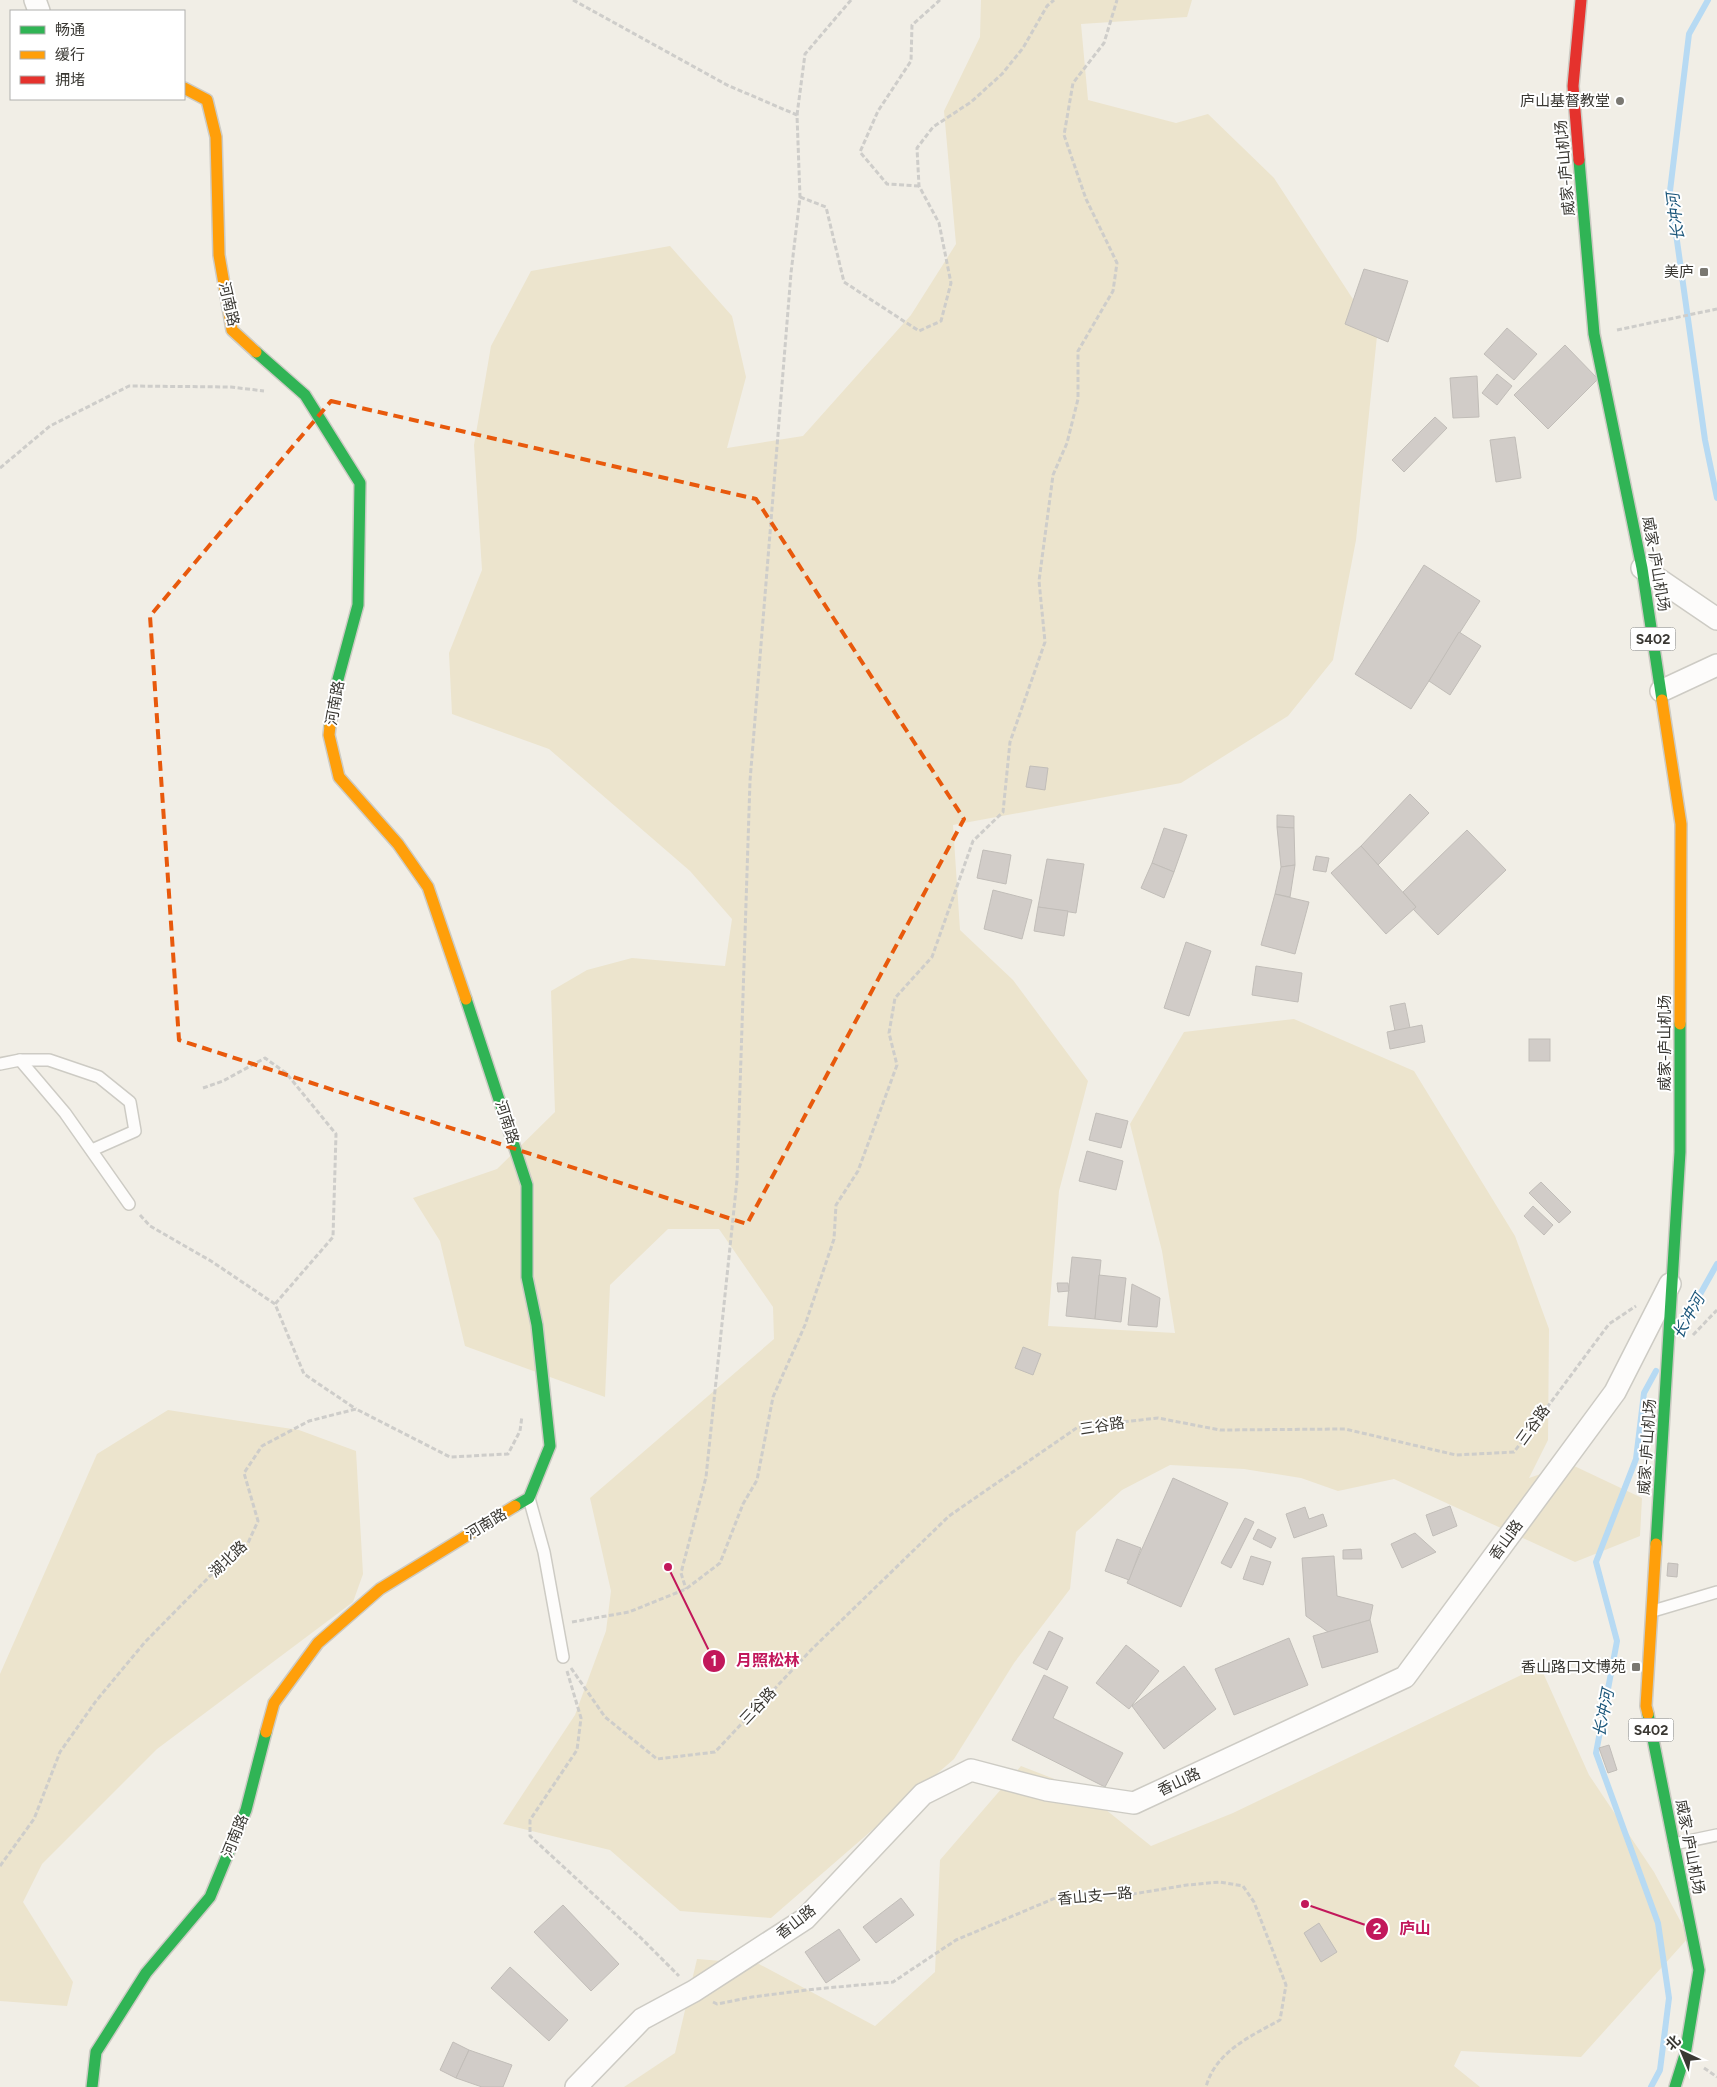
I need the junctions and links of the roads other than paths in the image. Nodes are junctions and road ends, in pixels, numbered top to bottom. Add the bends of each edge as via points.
1 (1580, 0) edge
2 (185, 89) edge
3 (1642, 568) junction
4 (1717, 619) edge
5 (1717, 665) edge
6 (1661, 691) junction
7 (20, 1060) junction
8 (0, 1064) edge
9 (92, 1150) junction
10 (129, 1204) road end
11 (1671, 1282) junction
12 (528, 1498) junction
13 (1717, 1592) edge
14 (1651, 1611) junction
15 (564, 1658) road end
16 (1717, 1835) edge
17 (1674, 1844) junction
18 (92, 2087) edge
19 (576, 2087) edge
20 (1675, 2087) edge

1 - 3 street, 威家-庐山机场 / S402 via 1573,86 1594,334
2 - 12 street, 河南路 via 207,100 216,137 219,255 232,330 305,395 360,482 358,605 337,683 329,735 339,777 398,844 428,887 527,1185 527,1277 537,1325 550,1446
3 - 4 street
3 - 6 street, 威家-庐山机场 / S402
5 - 6 street
6 - 11 street, 威家-庐山机场 / S402 via 1682,824 1680,1152
7 - 8 lane
7 - 9 lane
7 - 9 lane via 49,1060 100,1077 130,1102 135,1132
9 - 10 lane
11 - 14 street, 威家-庐山机场 / S402
11 - 19 street, 香山路 via 1615,1392 1405,1677 1134,1803 1046,1790 972,1770 923,1794 805,1919 694,1992 642,2019
12 - 15 lane via 544,1552
12 - 18 street, 河南路 via 380,1589 318,1643 274,1703 246,1810 210,1898 141,1980 96,2052
13 - 14 lane
14 - 17 street, 威家-庐山机场 / S402 via 1646,1706
16 - 17 lane
17 - 20 street, 威家-庐山机场 / S402 via 1699,1970 1685,2055

